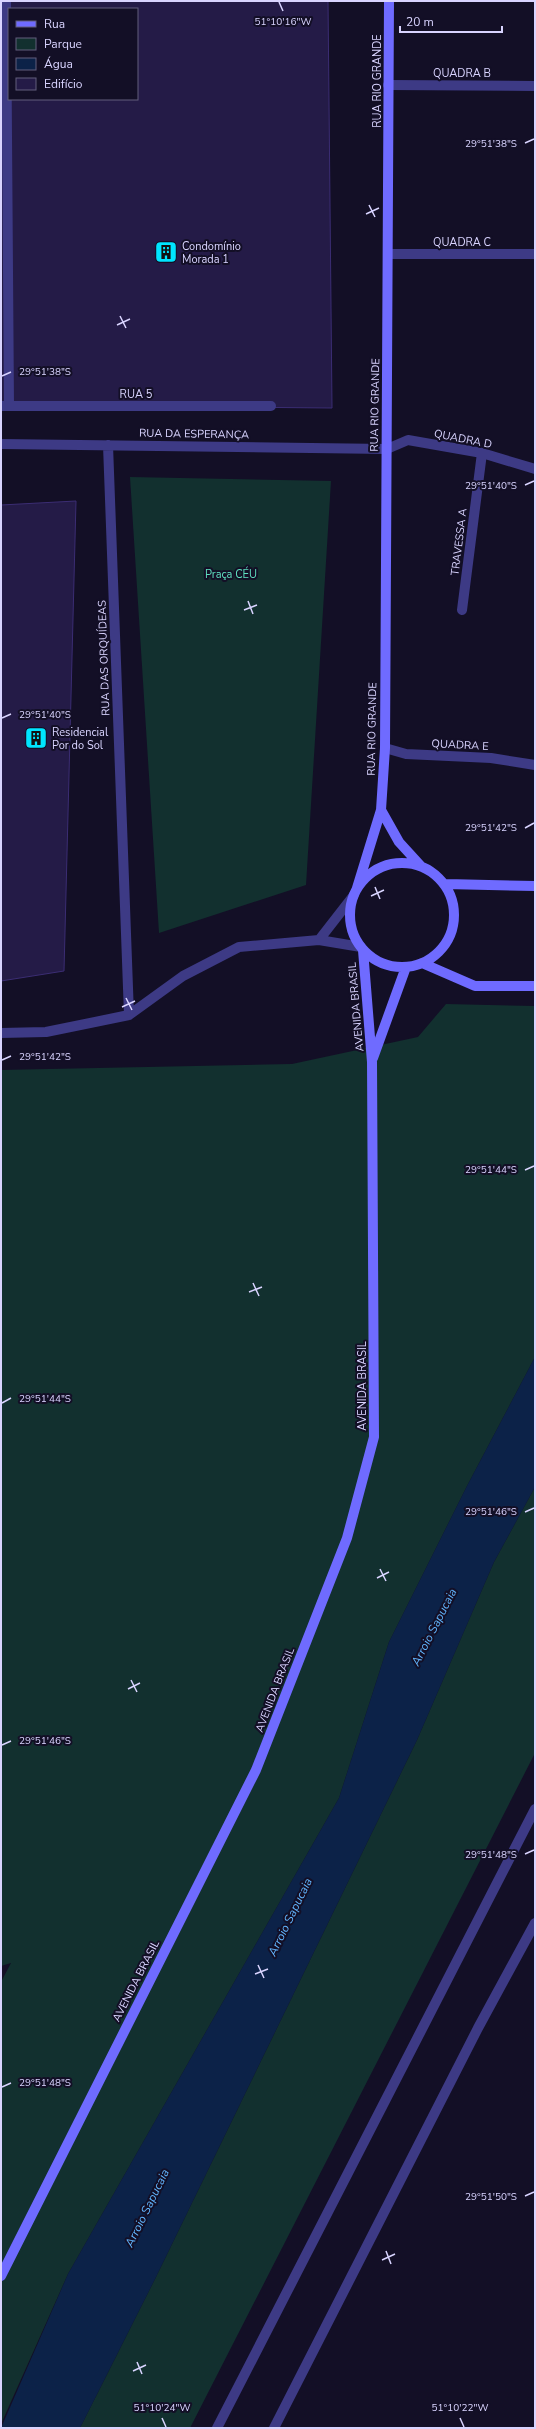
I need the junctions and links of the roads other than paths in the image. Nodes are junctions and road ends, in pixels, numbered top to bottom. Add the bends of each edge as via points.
1 (6, 1) edge
2 (389, 1) edge
3 (388, 85) junction
4 (535, 86) edge
5 (389, 254) junction
6 (535, 254) edge
7 (5, 406) edge
8 (271, 406) dead end
9 (1, 444) edge
10 (108, 445) junction
11 (387, 449) junction
12 (482, 453) junction
13 (535, 469) edge
14 (462, 610) dead end
15 (385, 748) junction
16 (535, 765) edge
17 (381, 810) junction
18 (422, 866) junction
19 (446, 884) junction
20 (535, 886) edge
21 (355, 892) junction
22 (319, 940) junction
23 (362, 948) junction
24 (422, 963) junction
25 (406, 967) junction
26 (535, 986) edge
27 (129, 1015) junction
28 (1, 1033) edge
29 (372, 1062) junction
30 (535, 1809) edge
31 (535, 1922) edge
32 (1, 2276) edge
33 (217, 2428) edge
34 (274, 2428) edge

1 - 7 street
2 - 3 main road, RUA RIO GRANDE
3 - 4 street, QUADRA B
3 - 5 main road, RUA RIO GRANDE
5 - 6 street, QUADRA C
5 - 11 main road, RUA RIO GRANDE
7 - 8 street, RUA 5
9 - 10 street, RUA DA ESPERANÇA
10 - 11 street, RUA DA ESPERANÇA
10 - 27 street, RUA DAS ORQUÍDEAS
11 - 12 street, QUADRA D via 408,440
11 - 15 main road, RUA RIO GRANDE
12 - 13 street, QUADRA D
12 - 14 street, TRAVESSA A
15 - 16 street, QUADRA E via 406,754 491,758
15 - 17 main road, RUA RIO GRANDE
17 - 18 main road via 399,842
17 - 21 main road, RUA RIO GRANDE
18 - 19 main road
18 - 21 main road via 393,863 378,868 366,877
19 - 20 main road
19 - 24 main road via 455,914 452,929 446,944 436,955
21 - 22 street
21 - 23 main road via 350,912 352,930
22 - 23 street
22 - 27 street via 239,947 183,976
23 - 25 main road via 375,960 390,966
23 - 29 main road, AVENIDA BRASIL
24 - 25 main road
24 - 26 main road via 475,986
25 - 29 main road, AVENIDA BRASIL
27 - 28 street via 46,1032
29 - 32 main road, AVENIDA BRASIL via 374,1437 347,1538 256,1770
30 - 33 street
31 - 34 street

